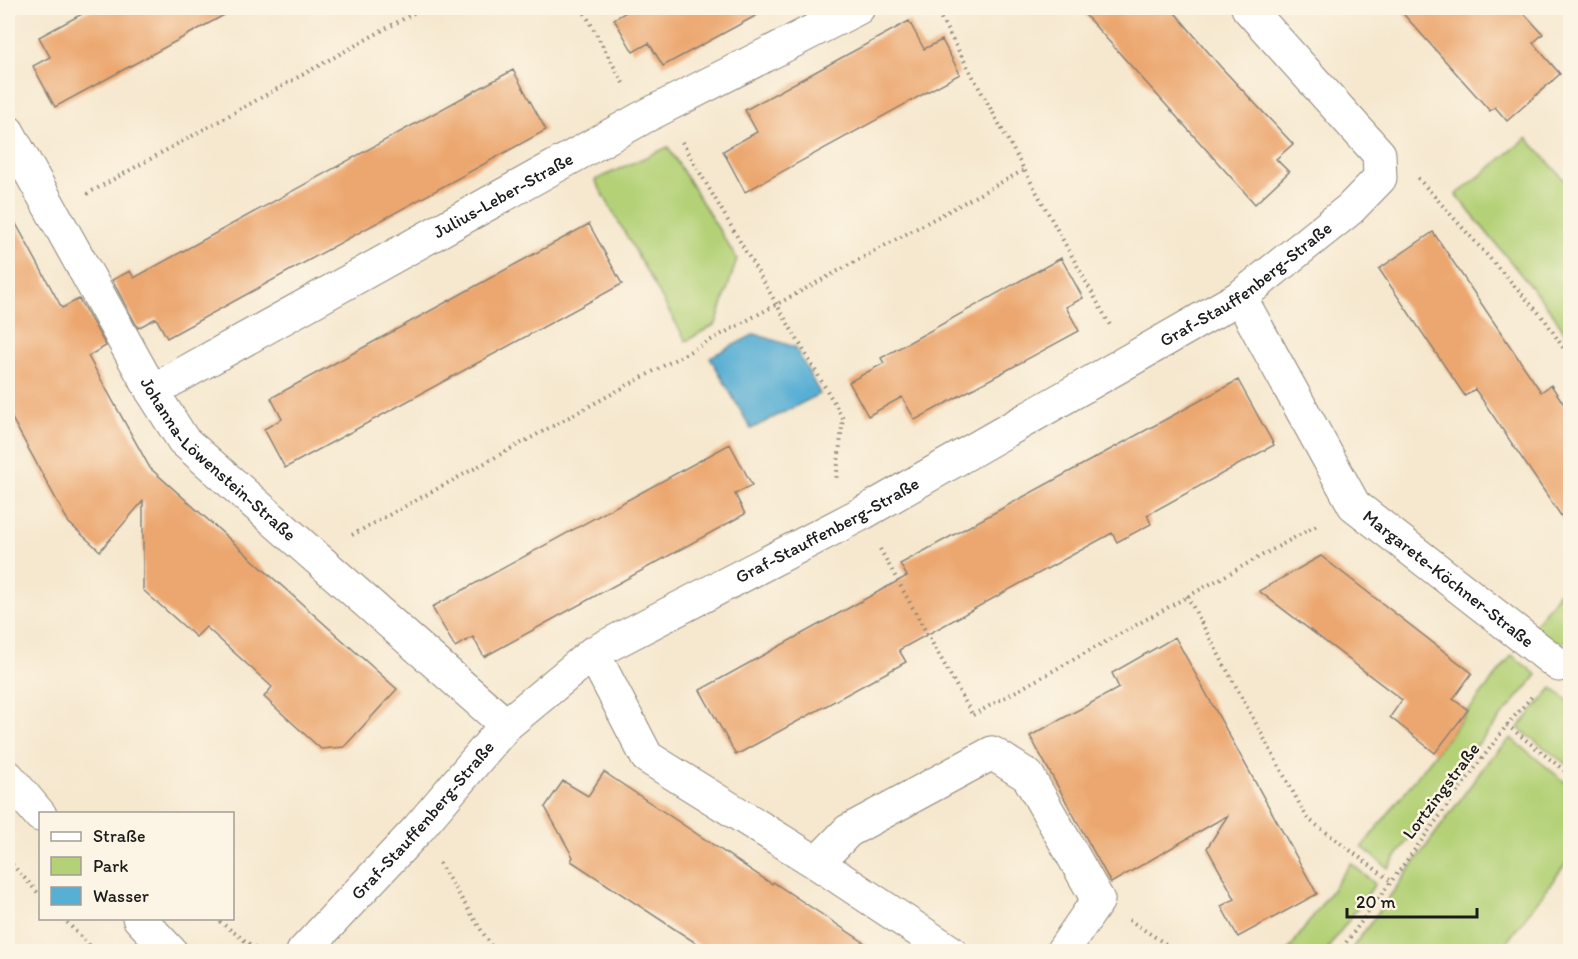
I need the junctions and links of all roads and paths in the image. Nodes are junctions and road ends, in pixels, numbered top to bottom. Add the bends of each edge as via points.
1 (423, 8) edge
2 (582, 8) edge
3 (858, 8) edge
4 (934, 8) edge
5 (1248, 8) edge
6 (652, 113) junction
7 (8, 132) edge
8 (1379, 154) junction
9 (1024, 170) junction
10 (52, 214) junction
11 (1240, 297) junction
12 (777, 304) junction
13 (1570, 358) edge
14 (1132, 362) junction
15 (152, 391) junction
16 (1354, 505) junction
17 (855, 517) junction
18 (314, 556) junction
19 (1187, 596) junction
20 (593, 652) junction
21 (1559, 665) joint
22 (973, 715) junction
23 (506, 725) junction
24 (1507, 725) junction
25 (992, 753) junction
26 (1570, 775) edge
27 (8, 777) edge
28 (39, 814) edge
29 (418, 829) junction
30 (8, 860) edge
31 (818, 863) junction
32 (1391, 881) junction
33 (39, 894) edge
34 (1098, 900) junction
35 (65, 920) edge
36 (141, 920) edge
37 (218, 920) edge
38 (95, 951) edge
39 (171, 951) edge
40 (260, 951) edge
41 (303, 951) edge
42 (495, 951) edge
43 (951, 951) edge
44 (1062, 951) edge
45 (1178, 951) edge
46 (1339, 951) edge

1 - 10 path
2 - 6 path
3 - 6 street, Julius-Leber-Straße
4 - 9 path
5 - 8 street
6 - 12 path
6 - 15 street, Julius-Leber-Straße
7 - 10 street, Johanna-Löwenstein-Straße
8 - 11 street, Graf-Stauffenberg-Straße via 1380,178 1350,209
8 - 13 path via 1422,180 1545,320
9 - 12 path
9 - 14 path
10 - 15 street, Johanna-Löwenstein-Straße
11 - 14 street, Graf-Stauffenberg-Straße
11 - 16 street, Margarete-Köchner-Straße
12 - 17 path via 843,418 835,494
12 - 18 path
14 - 17 street, Graf-Stauffenberg-Straße
15 - 18 street, Johanna-Löwenstein-Straße via 183,440
16 - 19 path
16 - 21 street, Margarete-Köchner-Straße
17 - 20 street, Graf-Stauffenberg-Straße
17 - 22 path via 878,546
18 - 23 street, Johanna-Löwenstein-Straße
19 - 22 path
19 - 32 path via 1307,818
20 - 23 street, Graf-Stauffenberg-Straße
20 - 31 street via 647,756
21 - 24 path, Lortzingstraße
22 - 25 path
23 - 29 street, Graf-Stauffenberg-Straße
24 - 26 path
24 - 32 path, Lortzingstraße
25 - 31 street via 848,831
25 - 34 street via 1028,776
27 - 28 street
29 - 41 street, Graf-Stauffenberg-Straße
29 - 42 path
30 - 33 path
31 - 43 street
32 - 46 path, Lortzingstraße
34 - 44 street
34 - 45 path
35 - 38 path
36 - 39 street
37 - 40 path

